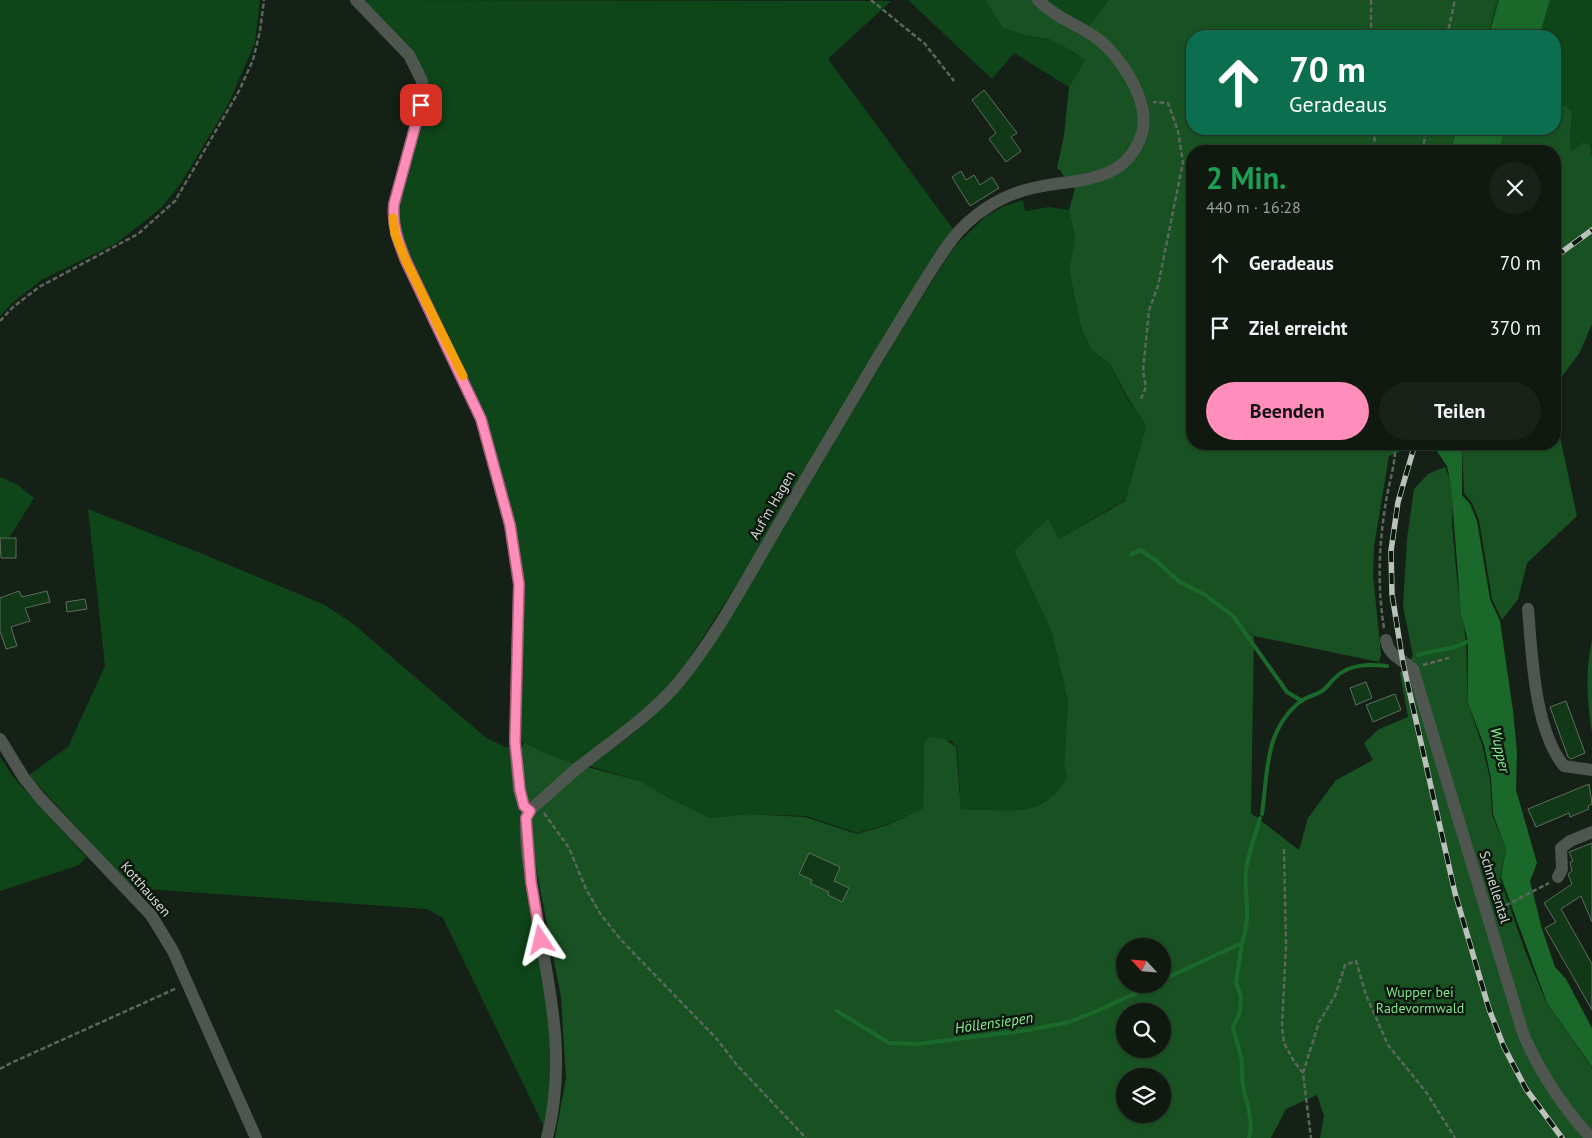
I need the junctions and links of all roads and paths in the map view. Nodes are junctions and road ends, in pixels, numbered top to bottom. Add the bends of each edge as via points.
1 (264, 0) edge
2 (356, 0) edge
3 (871, 0) edge
4 (1038, 0) edge
5 (1370, 0) edge
6 (1455, 0) edge
7 (1371, 30) edge
8 (1448, 30) edge
9 (954, 81) dead end
10 (1141, 102) junction
11 (0, 322) edge
12 (1141, 400) dead end
13 (1396, 450) edge
14 (1528, 609) dead end
15 (1386, 640) joint
16 (1449, 658) dead end
17 (1421, 666) dead end
18 (0, 739) edge
19 (1592, 770) edge
20 (534, 807) junction
21 (1592, 832) edge
22 (1284, 849) dead end
23 (1558, 877) dead end
24 (1539, 889) dead end
25 (1498, 910) dead end
26 (188, 983) junction
27 (0, 1070) edge
28 (1303, 1073) junction
29 (256, 1138) edge
30 (547, 1138) edge
31 (806, 1138) edge
32 (1311, 1138) edge
33 (1455, 1138) edge
34 (1591, 1138) edge

1 - 11 path via 260,31 246,76 175,201 138,234 39,287
2 - 20 street via 409,55 422,81 421,105 392,218 406,261 481,419 510,525 519,584 515,742 524,806
3 - 9 path via 925,44
4 - 10 street, Auf'm Hagen via 1101,42 1126,73
5 - 7 path
6 - 8 path
10 - 12 path via 1168,103 1178,131 1183,162 1158,286 1150,310 1143,371 1146,387
10 - 20 street, Auf'm Hagen via 1144,115 1141,136 1115,168 1091,180 1014,193 991,205 962,228 909,306 691,666 655,706
13 - 15 path via 1380,548 1380,594
14 - 19 street via 1534,686 1552,746 1564,766
15 - 34 street, Schnellental via 1387,647 1396,658 1413,669 1523,1033 1549,1082
16 - 17 path
18 - 26 street, Kotthausen via 41,799 151,916
20 - 30 street via 526,818 531,882 557,1033 555,1095
20 - 31 path via 569,848 586,889 622,941
21 - 23 street via 1561,848 1562,870
22 - 28 path via 1286,946 1282,1027 1284,1043
24 - 25 path
26 - 27 path via 11,1062
26 - 29 street, Kotthausen
28 - 32 path
28 - 33 path via 1319,1022 1335,996 1346,965 1356,961 1366,995 1388,1046 1426,1092

